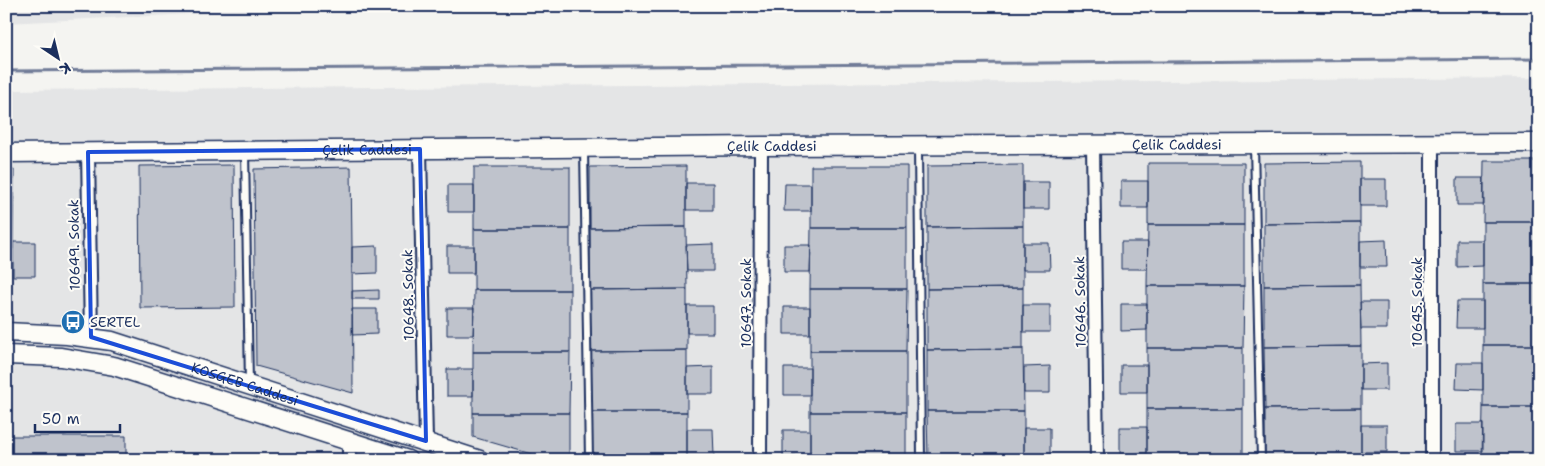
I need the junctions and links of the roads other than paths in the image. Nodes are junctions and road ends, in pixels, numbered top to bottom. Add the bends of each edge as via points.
1 (1539, 143) edge
2 (1254, 144) junction
3 (1432, 144) junction
4 (918, 145) junction
5 (1093, 145) junction
6 (761, 146) junction
7 (584, 147) junction
8 (420, 149) junction
9 (245, 150) junction
10 (88, 152) junction
11 (6, 153) edge
12 (6, 332) edge
13 (91, 337) junction
14 (6, 355) edge
15 (250, 385) junction
16 (350, 441) junction
17 (426, 441) junction
18 (349, 460) edge
19 (408, 460) edge
20 (480, 460) edge
21 (589, 460) edge
22 (760, 460) edge
23 (920, 460) edge
24 (1097, 460) edge
25 (1261, 460) edge
26 (1432, 460) edge

1 - 3 street, Çelik Caddesi
2 - 3 street, Çelik Caddesi
2 - 5 street, Çelik Caddesi
2 - 25 lane
3 - 26 street, 10645. Sokak
4 - 5 street, Çelik Caddesi
4 - 6 street, Çelik Caddesi
4 - 23 lane
5 - 24 street, 10646. Sokak
6 - 7 street, Çelik Caddesi
6 - 22 street, 10647. Sokak
7 - 8 street, Çelik Caddesi
7 - 21 lane
8 - 9 street, Çelik Caddesi
8 - 17 street, 10648. Sokak
9 - 10 street, Çelik Caddesi
9 - 15 lane
10 - 11 street, Çelik Caddesi
10 - 13 street, 10649. Sokak
12 - 13 street, KOSGEB Caddesi
13 - 15 street, KOSGEB Caddesi
14 - 16 street, KOSGEB Caddesi via 62,358 114,366
15 - 17 street, KOSGEB Caddesi
16 - 18 street
16 - 19 street, KOSGEB Caddesi
17 - 20 street, KOSGEB Caddesi

